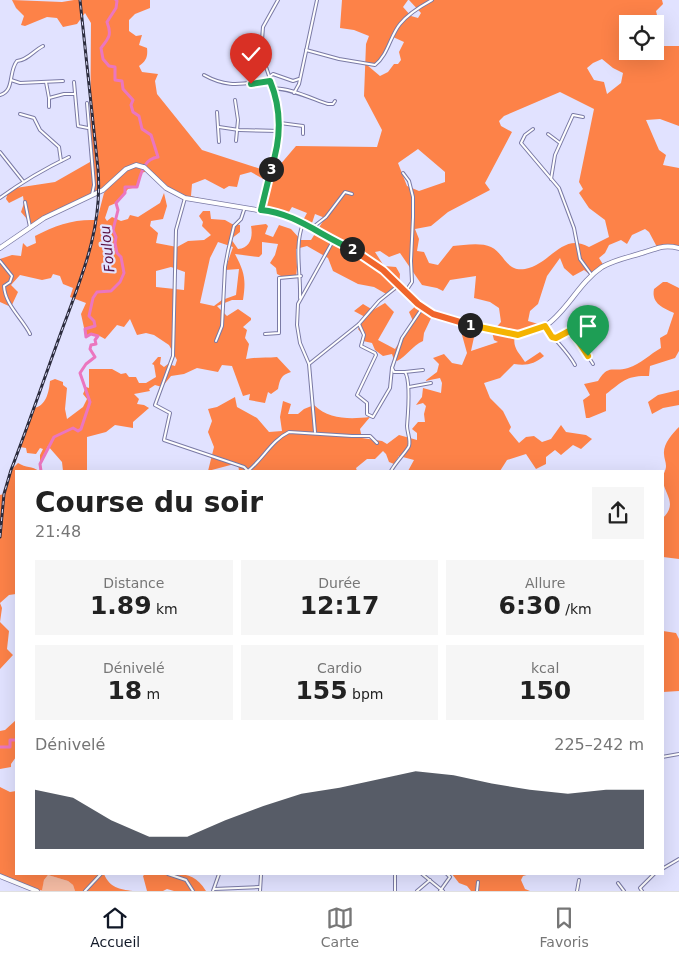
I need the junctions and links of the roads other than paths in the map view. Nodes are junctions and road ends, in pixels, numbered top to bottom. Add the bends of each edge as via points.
1 (278, 0) edge
2 (317, 0) edge
3 (432, 0) edge
4 (43, 46) dead end
5 (306, 50) junction
6 (204, 75) dead end
7 (269, 77) junction
8 (299, 79) junction
9 (11, 80) junction
10 (63, 81) dead end
11 (270, 81) junction
12 (46, 82) junction
13 (74, 82) dead end
14 (273, 89) junction
15 (294, 93) junction
16 (75, 94) junction
17 (0, 95) edge
18 (50, 98) junction
19 (235, 100) dead end
20 (336, 101) dead end
21 (87, 102) dead end
22 (49, 106) dead end
23 (217, 112) dead end
24 (20, 114) dead end
25 (583, 117) dead end
26 (280, 123) junction
27 (219, 127) junction
28 (89, 128) junction
29 (532, 129) dead end
30 (237, 130) junction
31 (279, 131) junction
32 (303, 134) dead end
33 (548, 134) dead end
34 (236, 141) dead end
35 (218, 142) dead end
36 (560, 143) junction
37 (0, 152) edge
38 (70, 157) dead end
39 (62, 161) junction
40 (403, 173) dead end
41 (551, 179) junction
42 (23, 181) junction
43 (352, 194) dead end
44 (92, 195) junction
45 (0, 198) edge
46 (185, 198) junction
47 (25, 202) dead end
48 (244, 207) junction
49 (261, 210) junction
50 (303, 224) junction
51 (30, 226) junction
52 (312, 228) junction
53 (333, 241) junction
54 (0, 248) edge
55 (679, 248) edge
56 (0, 261) edge
57 (300, 276) junction
58 (592, 276) junction
59 (398, 285) junction
60 (403, 290) junction
61 (300, 300) junction
62 (423, 307) junction
63 (359, 324) junction
64 (545, 326) junction
65 (30, 334) dead end
66 (265, 334) dead end
67 (552, 337) junction
68 (216, 341) dead end
69 (309, 364) junction
70 (593, 364) dead end
71 (575, 365) dead end
72 (392, 368) junction
73 (422, 370) dead end
74 (405, 372) junction
75 (431, 382) dead end
76 (409, 387) junction
77 (315, 433) junction
78 (377, 443) dead end
79 (247, 470) edge
80 (249, 470) edge
81 (392, 470) edge
82 (679, 754) edge
83 (664, 757) edge
84 (679, 859) edge
85 (664, 868) edge
86 (100, 875) edge
87 (171, 875) edge
88 (219, 875) edge
89 (261, 875) dead end
90 (394, 875) edge
91 (423, 875) edge
92 (448, 875) edge
93 (653, 875) edge
94 (0, 876) edge
95 (430, 880) junction
96 (578, 880) dead end
97 (478, 882) dead end
98 (618, 884) dead end
99 (259, 887) junction
100 (640, 888) junction
101 (213, 890) edge
102 (442, 890) edge
103 (37, 891) edge
104 (84, 891) edge
105 (193, 891) edge
106 (260, 891) edge
107 (395, 891) edge
108 (417, 891) edge
109 (477, 891) edge
110 (577, 891) edge
111 (624, 891) edge
112 (636, 891) edge
113 (642, 891) edge

1 - 7 street via 263,27 262,45
2 - 5 street
3 - 5 street via 399,25 375,65
4 - 9 street via 28,58 17,61
5 - 8 street
6 - 11 street via 225,83
7 - 8 street via 273,74 293,81
7 - 11 street
8 - 15 street
9 - 12 street
9 - 17 street via 6,93
10 - 12 street
11 - 14 street
12 - 18 street
13 - 16 street
14 - 15 street
14 - 26 street
15 - 20 street via 328,104
16 - 18 street
16 - 28 street via 78,126
18 - 22 street
19 - 30 street
21 - 28 street
23 - 27 street
24 - 39 street via 34,118 40,130 59,147
25 - 36 street via 573,114
26 - 31 street
26 - 32 street via 303,126
27 - 30 street
27 - 35 street
28 - 44 street
29 - 41 street via 521,143
30 - 31 street
30 - 34 street
31 - 49 street
33 - 36 street
36 - 41 street
37 - 42 street
38 - 39 street
39 - 42 street
40 - 60 street via 413,197 413,217 412,282
41 - 58 street via 560,188 574,228 580,259
42 - 45 street
43 - 52 street via 345,192 326,217
44 - 46 street via 136,165 144,167 166,188
44 - 51 street
46 - 48 street
46 - 79 street via 176,230 174,356 155,405 170,413 164,440
47 - 51 street
48 - 49 street
48 - 68 street via 241,219 234,226 225,267 222,326
49 - 50 street via 287,215
50 - 52 street
50 - 57 street via 299,232
51 - 54 street
52 - 53 street
53 - 59 street via 368,258
53 - 61 street
55 - 58 street via 657,247 604,266
56 - 65 street via 12,276 4,286 10,305
57 - 61 street
57 - 66 street via 279,278 279,333
58 - 64 street
59 - 60 street
59 - 63 street
60 - 62 street
61 - 69 street via 297,325
62 - 64 street via 433,314 510,334 518,335
62 - 72 street via 402,338
63 - 69 street
63 - 72 street via 364,335 361,346 376,355 357,395 367,403 367,414 373,417 390,388
64 - 67 street
67 - 70 street via 571,330
67 - 71 street
69 - 77 street
72 - 74 street via 394,372
73 - 74 street
74 - 76 street
75 - 76 street
76 - 81 street via 409,446
77 - 78 street via 370,436
77 - 80 street via 284,434
82 - 83 street
84 - 85 street
86 - 104 street
87 - 105 street via 186,880
88 - 101 street
89 - 99 street
90 - 107 street
91 - 95 street
92 - 102 street via 450,877
93 - 100 street
94 - 103 street
95 - 102 street
95 - 108 street
96 - 110 street
97 - 109 street
98 - 111 street
99 - 101 street
99 - 106 street
100 - 112 street
100 - 113 street

